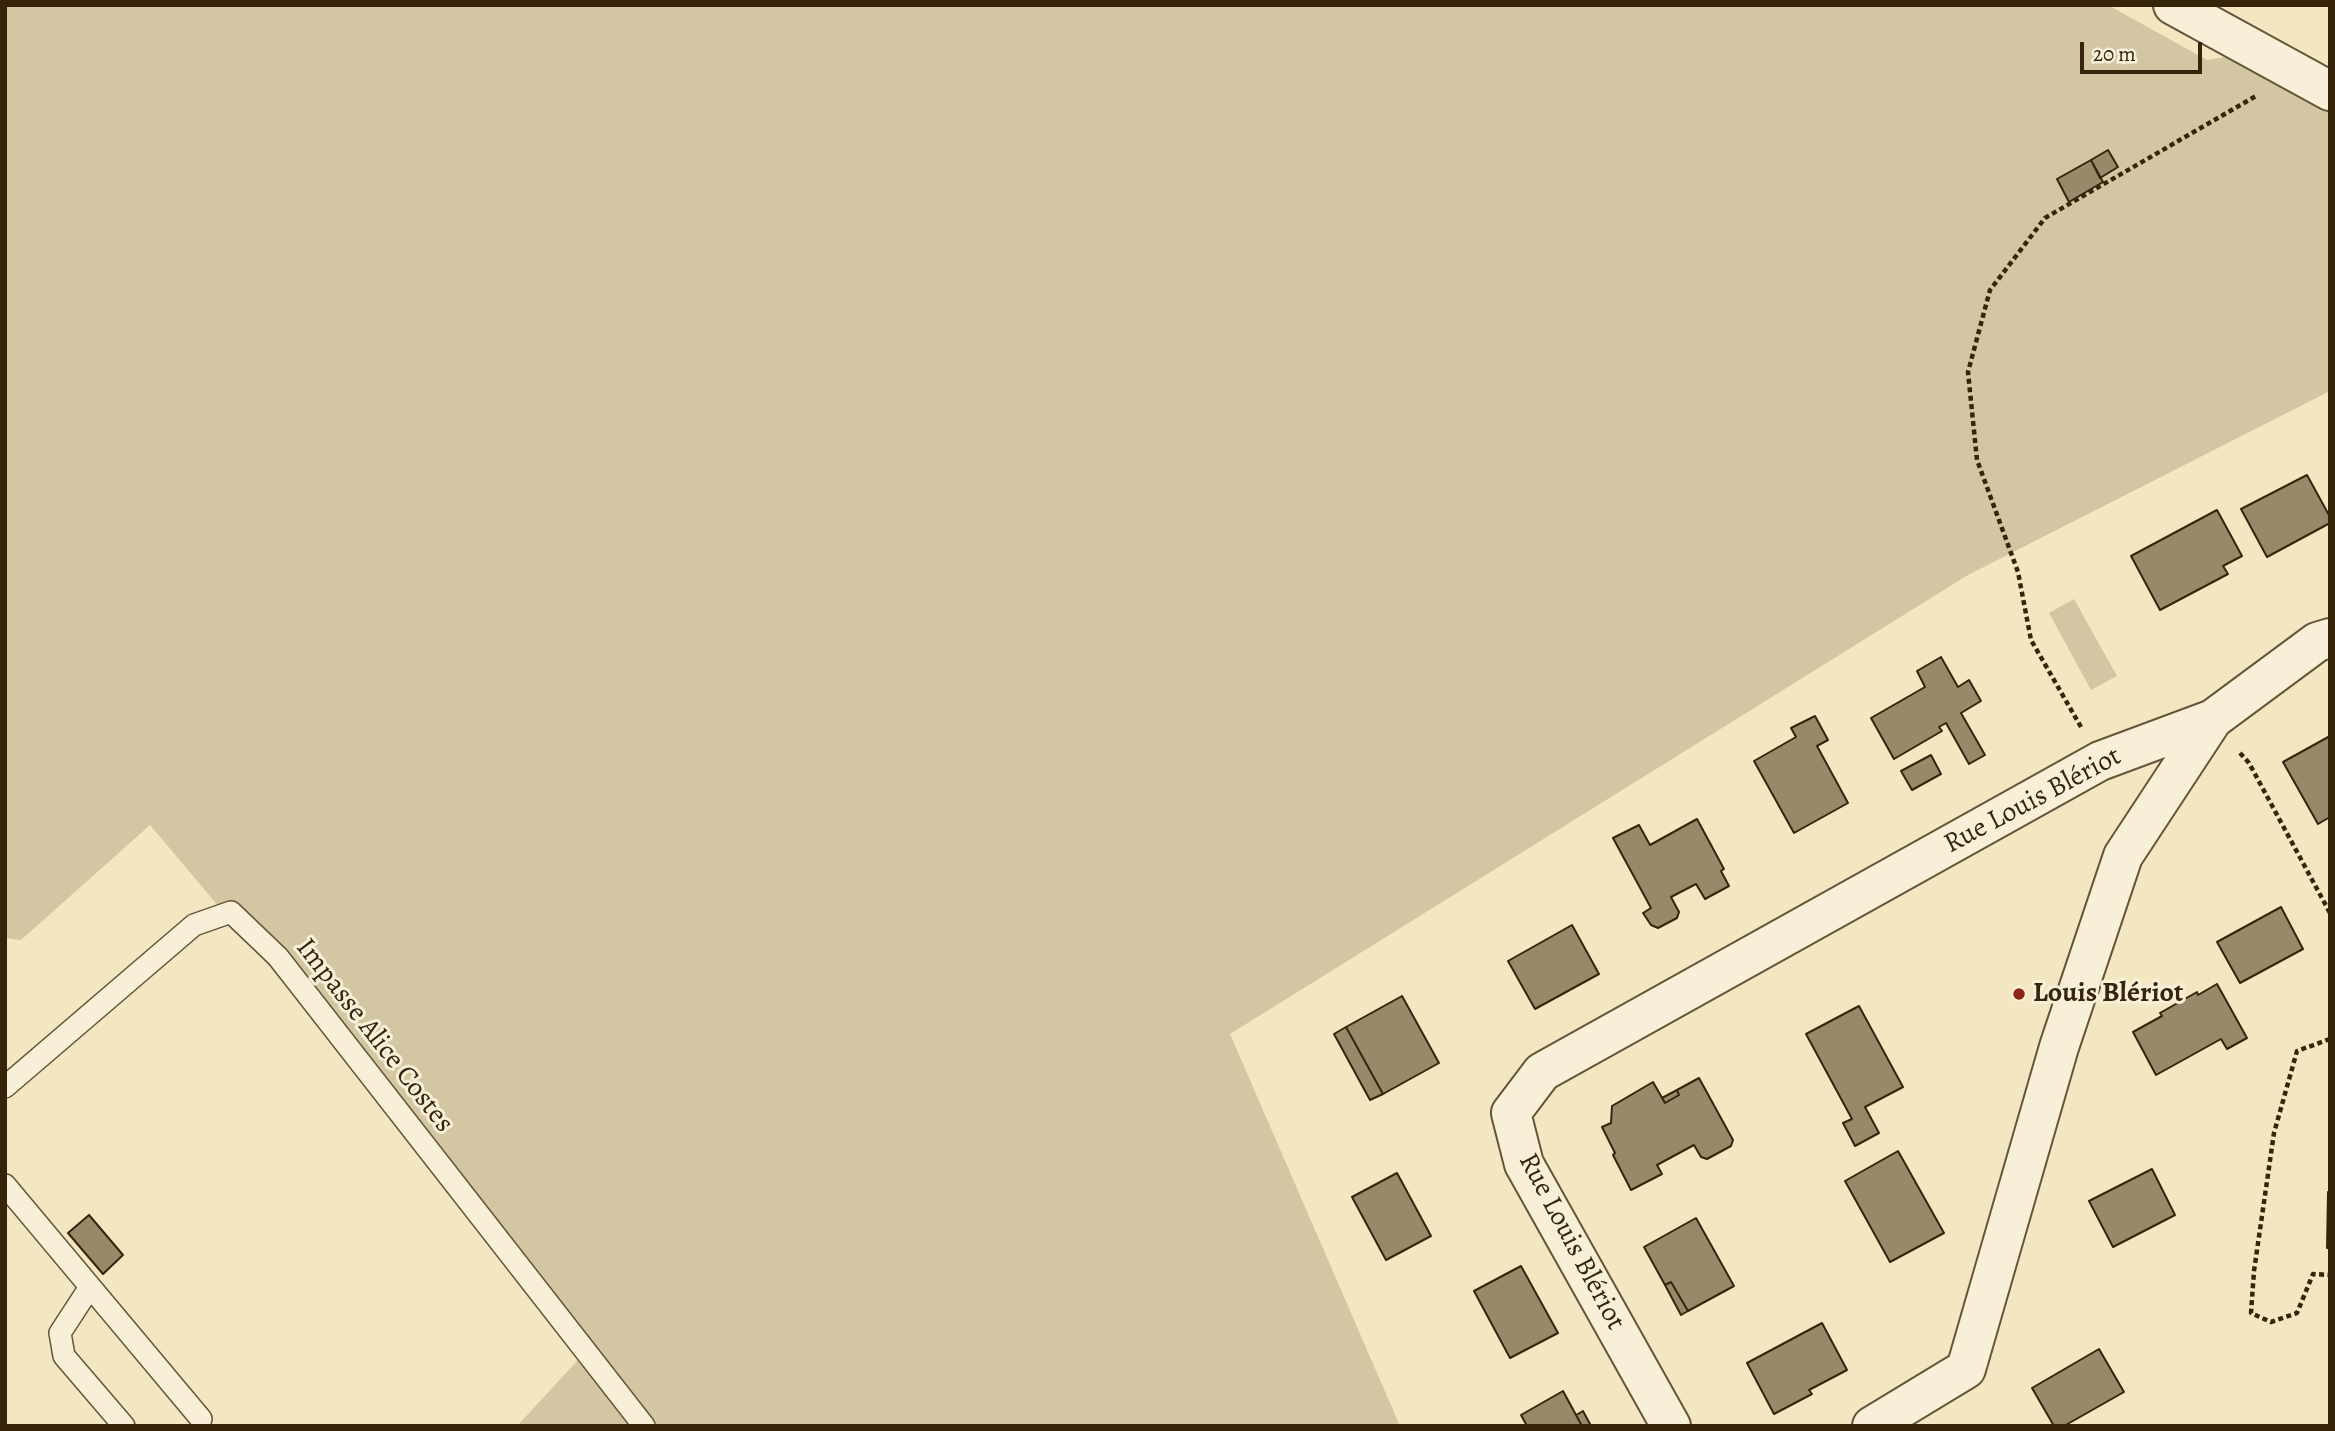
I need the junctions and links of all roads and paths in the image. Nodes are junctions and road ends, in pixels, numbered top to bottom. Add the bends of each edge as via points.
1 (2173, 5) edge
2 (2296, 73) junction
3 (2330, 92) edge
4 (2330, 638) edge
5 (2213, 719) junction
6 (2100, 761) junction
7 (2330, 913) edge
8 (2330, 1039) edge
9 (5, 1087) edge
10 (5, 1185) edge
11 (2330, 1275) edge
12 (90, 1287) junction
13 (201, 1419) dead end
14 (124, 1426) edge
15 (644, 1426) edge
16 (1671, 1426) edge
17 (1872, 1426) edge

1 - 2 street
2 - 3 street
2 - 6 path via 2045,218 1990,290 1968,372 1977,460 2018,572 2031,640
4 - 5 street via 2318,642
5 - 6 street, Rue Louis Blériot
5 - 7 path via 2249,763
5 - 17 street via 2123,856 2059,1047 1966,1369
6 - 16 street, Rue Louis Blériot via 1542,1072 1511,1113 1524,1164
8 - 11 path via 2297,1051 2274,1133 2251,1313 2271,1322 2297,1313 2313,1274
9 - 15 lane, Impasse Alice Costes via 194,925 231,912 278,957
10 - 12 lane
12 - 13 lane
12 - 14 lane via 60,1333 64,1356

